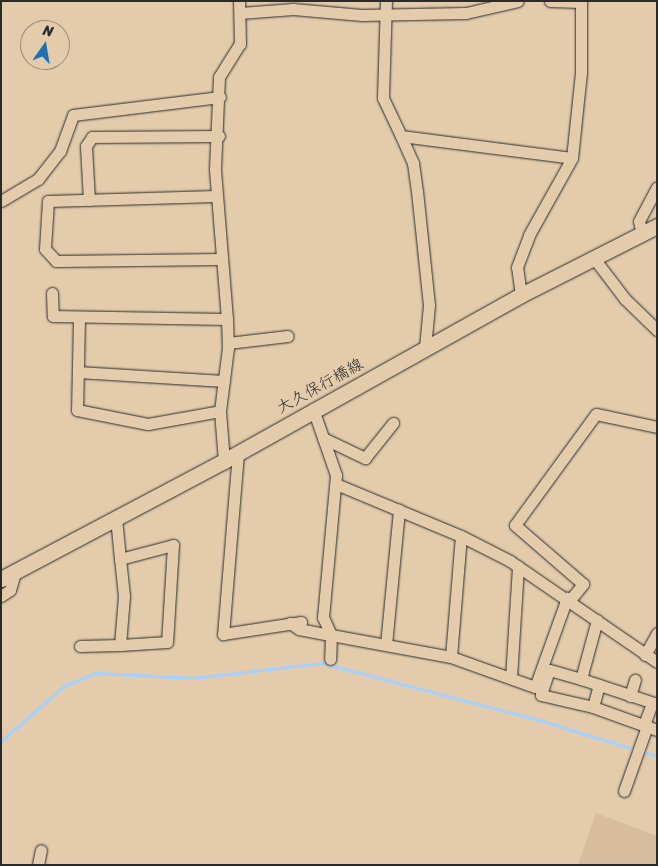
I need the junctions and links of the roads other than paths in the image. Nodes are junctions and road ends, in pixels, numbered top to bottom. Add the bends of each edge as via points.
1 (386, 1) edge
2 (518, 1) edge
3 (550, 1) edge
4 (581, 2) edge
5 (239, 7) edge
6 (386, 15) junction
7 (220, 97) junction
8 (219, 136) junction
9 (401, 136) junction
10 (572, 158) junction
11 (657, 187) edge
12 (215, 196) junction
13 (89, 200) junction
14 (1, 201) edge
15 (657, 226) edge
16 (642, 234) junction
17 (593, 257) junction
18 (222, 259) junction
19 (52, 293) dead end
20 (521, 295) junction
21 (79, 318) junction
22 (227, 319) junction
23 (657, 330) edge
24 (288, 336) dead end
25 (228, 342) junction
26 (425, 348) junction
27 (78, 372) junction
28 (224, 380) junction
29 (313, 409) junction
30 (220, 411) junction
31 (392, 423) dead end
32 (657, 427) edge
33 (323, 438) junction
34 (238, 453) junction
35 (224, 461) junction
36 (336, 484) junction
37 (399, 510) junction
38 (116, 518) junction
39 (461, 536) junction
40 (120, 559) junction
41 (518, 566) junction
42 (8, 576) edge
43 (1, 596) edge
44 (569, 599) junction
45 (597, 620) junction
46 (657, 633) edge
47 (331, 635) junction
48 (120, 645) junction
49 (386, 645) junction
50 (80, 646) dead end
51 (645, 655) junction
52 (451, 657) junction
53 (330, 660) dead end
54 (657, 662) edge
55 (511, 678) junction
56 (581, 680) junction
57 (635, 680) dead end
58 (599, 686) junction
59 (630, 696) junction
60 (654, 704) edge
61 (593, 708) junction
62 (649, 727) edge
63 (624, 791) dead end
64 (41, 850) dead end
65 (38, 865) edge

1 - 6 street
2 - 6 street via 483,12
3 - 4 street
4 - 10 street via 581,73
5 - 6 street
5 - 7 street via 240,44 219,77
6 - 9 street via 383,98
7 - 8 street
7 - 14 street via 73,115 60,151 38,179
8 - 12 street
8 - 13 street via 92,137 86,146
9 - 10 street
9 - 26 street via 413,163 417,191 429,306
10 - 20 street via 529,235 518,267
11 - 16 street via 640,221
12 - 13 street
12 - 18 street
13 - 18 street via 48,201 45,249 56,262
15 - 16 main road, 大久保行橋線
16 - 17 main road, 大久保行橋線
17 - 20 main road, 大久保行橋線
17 - 23 street via 624,299
18 - 22 street
19 - 21 street via 53,316
20 - 26 main road, 大久保行橋線
21 - 22 street
21 - 27 street
22 - 25 street
24 - 25 street
25 - 28 street
26 - 29 main road, 大久保行橋線
27 - 28 street
27 - 30 street via 78,410 148,424
28 - 30 street
29 - 33 street
29 - 34 main road, 大久保行橋線
30 - 35 street
31 - 33 street via 365,458
32 - 44 street via 596,414 515,525 583,584
33 - 36 street
34 - 35 main road, 大久保行橋線
34 - 47 street via 223,634 295,622 299,629
35 - 38 main road, 大久保行橋線
36 - 37 street
36 - 47 street via 322,617
37 - 39 street
37 - 49 street
38 - 40 street
38 - 42 main road, 大久保行橋線
39 - 41 street
39 - 52 street
40 - 48 street via 124,596
40 - 48 street via 173,545 167,642
41 - 44 street
41 - 55 street
42 - 43 street via 10,590
44 - 45 street
44 - 55 street via 535,686
45 - 51 street
45 - 56 street
46 - 51 street
47 - 49 street
47 - 53 street
48 - 50 street
49 - 52 street
51 - 54 street
52 - 55 street
56 - 58 street
56 - 61 street via 548,670 541,695
57 - 59 street
58 - 59 street
58 - 61 street
59 - 60 street
60 - 62 street
61 - 62 street
62 - 63 street
64 - 65 street

